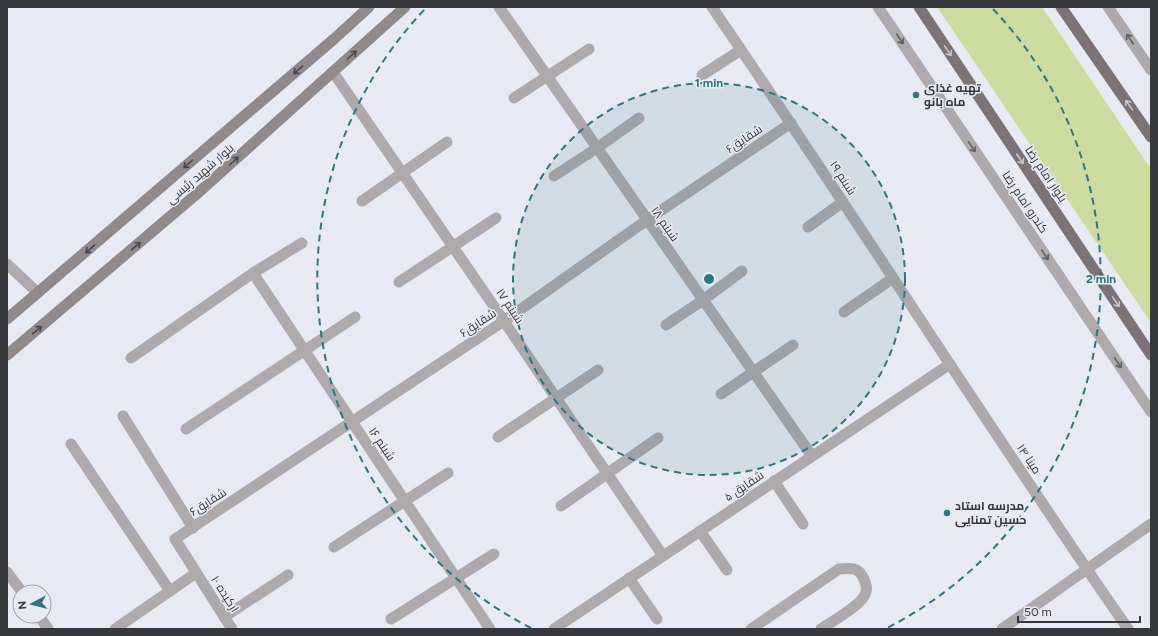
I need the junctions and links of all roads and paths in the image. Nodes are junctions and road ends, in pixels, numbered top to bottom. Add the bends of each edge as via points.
1 (368, 7) edge
2 (405, 7) edge
3 (499, 7) edge
4 (712, 7) edge
5 (878, 7) edge
6 (919, 7) edge
7 (1061, 7) edge
8 (1108, 7) edge
9 (590, 49) dead end
10 (741, 50) junction
11 (1151, 70) edge
12 (333, 72) junction
13 (702, 75) dead end
14 (548, 77) junction
15 (514, 98) dead end
16 (638, 118) dead end
17 (791, 123) junction
18 (1151, 137) edge
19 (447, 142) dead end
20 (597, 148) junction
21 (402, 173) junction
22 (554, 176) dead end
23 (362, 201) dead end
24 (843, 202) junction
25 (496, 218) dead end
26 (647, 220) junction
27 (808, 227) dead end
28 (302, 243) dead end
29 (453, 246) junction
30 (7, 264) edge
31 (742, 271) dead end
32 (253, 273) junction
33 (893, 278) junction
34 (399, 282) dead end
35 (38, 293) junction
36 (703, 300) junction
37 (844, 312) dead end
38 (355, 317) dead end
39 (7, 319) edge
40 (504, 321) junction
41 (666, 325) dead end
42 (792, 344) dead end
43 (304, 350) junction
44 (7, 355) edge
45 (1151, 355) edge
46 (131, 358) dead end
47 (950, 364) junction
48 (598, 370) dead end
49 (754, 373) junction
50 (721, 394) dead end
51 (557, 398) junction
52 (1151, 412) edge
53 (123, 416) dead end
54 (352, 423) junction
55 (186, 429) dead end
56 (498, 437) dead end
57 (658, 438) dead end
58 (71, 444) dead end
59 (812, 456) junction
60 (448, 473) dead end
61 (608, 474) junction
62 (774, 481) junction
63 (404, 502) junction
64 (561, 506) dead end
65 (803, 524) dead end
66 (1151, 524) edge
67 (193, 528) junction
68 (700, 531) junction
69 (175, 539) joint
70 (334, 547) dead end
71 (494, 554) dead end
72 (663, 556) junction
73 (1086, 569) junction
74 (727, 570) dead end
75 (7, 572) edge
76 (196, 572) junction
77 (288, 575) dead end
78 (456, 578) junction
79 (629, 578) junction
80 (16, 584) edge
81 (170, 591) junction
82 (224, 617) junction
83 (391, 619) dead end
84 (656, 619) dead end
85 (114, 629) edge
86 (232, 629) edge
87 (490, 629) edge
88 (554, 629) edge
89 (750, 629) edge
90 (821, 629) edge
91 (1002, 629) edge
92 (1128, 629) edge

1 -> 35 main road, بلوار شهید رئیسی
12 -> 2 main road, بلوار شهید رئیسی
3 - 14 street, شبنم ۱۸
4 - 10 street, شبنم ۱۹
5 -> 52 street, کندرو امام رضا
6 -> 45 main road, بلوار امام رضا
18 -> 7 main road
11 -> 8 street
9 - 14 street
10 - 13 street
10 - 17 street, شبنم ۱۹
12 - 21 street, شبنم ۱۷
44 -> 12 main road, بلوار شهید رئیسی via 199,192
14 - 15 street
14 - 20 street, شبنم ۱۸
16 - 20 street
17 - 24 street, شبنم ۱۹
17 - 26 street, شقایق۶
19 - 21 street
20 - 22 street
20 - 26 street, شبنم ۱۸
21 - 23 street
21 - 29 street, شبنم ۱۷
24 - 27 street
24 - 33 street, شبنم ۱۹
25 - 29 street
26 - 36 street, شبنم ۱۸
26 - 40 street, شقایق۶
28 - 32 street
29 - 34 street
29 - 40 street, شبنم ۱۷
30 - 35 street
31 - 36 street
32 - 43 street, شبنم ۱۶
32 - 46 street
33 - 37 street
33 - 47 street, شبنم ۱۹
35 - 39 main road, بلوار شهید رئیسی
36 - 41 street
36 - 49 street, شبنم ۱۸
38 - 43 street
40 - 51 street, شبنم ۱۷
40 - 54 street, شقایق۶
42 - 49 street
43 - 54 street, شبنم ۱۶
43 - 55 street
47 - 59 street, شقایق ۵
47 - 73 street, مینا ۱۴
48 - 51 street
49 - 50 street
49 - 59 street, شبنم ۱۸
51 - 56 street
51 - 61 street, شبنم ۱۷
53 - 67 street
54 - 63 street, شبنم ۱۶
54 - 67 street, شقایق۶
57 - 61 street
58 - 81 street
59 - 62 street, شقایق ۵
60 - 63 street
61 - 64 street
61 - 72 street, شبنم ۱۷
62 - 65 street
62 - 68 street, شقایق ۵
63 - 70 street
63 - 78 street, شبنم ۱۶
66 - 73 street
67 - 69 street, شقایق۶
68 - 72 street, شقایق ۵
68 - 74 street
69 - 76 street, ارکیده ۱۰
71 - 78 street
72 - 79 street, شقایق ۵
73 - 91 street
73 - 92 street, مینا ۱۴
75 - 80 street
76 - 81 street
76 - 82 street, ارکیده ۱۰
77 - 82 street
78 - 83 street
78 - 87 street, شبنم ۱۶
79 - 84 street
79 - 88 street, شقایق ۵
81 - 85 street
82 - 86 street, ارکیده ۱۰
89 - 90 street via 840,569 852,568 861,572 866,592 859,603

